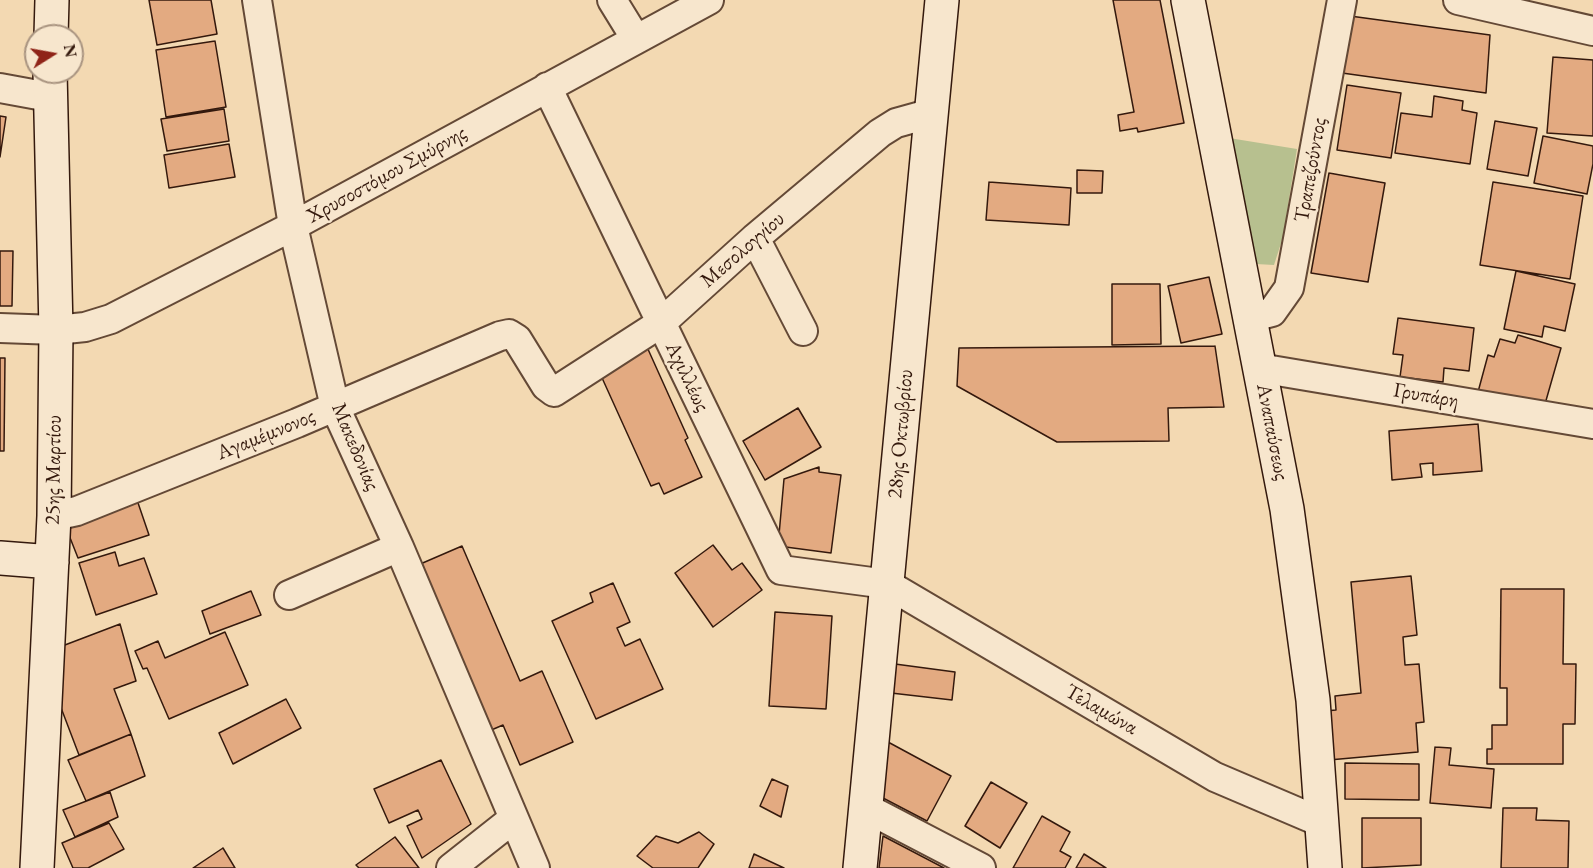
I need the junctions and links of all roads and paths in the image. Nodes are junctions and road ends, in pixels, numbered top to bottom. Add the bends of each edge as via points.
1 (52, 0) edge
2 (257, 0) edge
3 (612, 0) edge
4 (709, 0) edge
5 (942, 0) edge
6 (1188, 0) edge
7 (1342, 0) edge
8 (1458, 0) edge
9 (51, 24) edge
10 (1593, 31) edge
11 (636, 39) junction
12 (49, 85) edge
13 (547, 87) junction
14 (0, 88) edge
15 (932, 113) junction
16 (293, 226) junction
17 (754, 238) junction
18 (1250, 318) junction
19 (661, 323) junction
20 (0, 328) edge
21 (56, 330) junction
22 (802, 331) dead end
23 (509, 334) joint
24 (1259, 368) junction
25 (335, 407) junction
26 (1593, 424) edge
27 (54, 516) junction
28 (399, 547) junction
29 (0, 558) edge
30 (52, 562) junction
31 (887, 584) junction
32 (289, 595) dead end
33 (866, 808) junction
34 (513, 819) junction
35 (1323, 823) junction
36 (38, 868) edge
37 (451, 868) edge
38 (535, 868) edge
39 (860, 868) edge
40 (981, 868) edge
41 (1325, 868) edge

1 - 9 street
2 - 16 street, Μακεδονίας
3 - 11 street
4 - 11 street, Χρυσοστόμου Σμύρνης
5 - 15 street, 28ης Οκτωβρίου
6 - 18 street, Αναπαύσεως
7 - 18 street, Τραπεζούντος via 1289,288 1272,312
8 - 10 street
11 - 13 street, Χρυσοστόμου Σμύρνης
12 - 14 street
12 - 21 street, 25ης Μαρτίου
13 - 16 street, Χρυσοστόμου Σμύρνης
13 - 19 street, Αχιλλέως
15 - 17 street, Μεσολογγίου via 896,123 880,133
15 - 31 street, 28ης Οκτωβρίου
16 - 21 street, Χρυσοστόμου Σμύρνης via 111,319
16 - 25 street, Μακεδονίας
17 - 19 street, Μεσολογγίου
17 - 22 street
18 - 24 street, Αναπαύσεως
19 - 23 street, Μεσολογγίου via 554,392 546,386 517,339
19 - 31 street, Αχιλλέως via 781,570
20 - 21 street, Χρυσοστόμου Σμύρνης
21 - 27 street, 25ης Μαρτίου
23 - 25 street, Αγαμέμνονος
24 - 26 street, Γρυπάρη
24 - 35 street, Αναπαύσεως via 1290,532 1313,700
25 - 27 street, Αγαμέμνονος via 76,511
25 - 28 street, Μακεδονίας
27 - 30 street, 25ης Μαρτίου
28 - 32 street
28 - 34 street, Μακεδονίας
29 - 30 street
30 - 36 street, 25ης Μαρτίου
31 - 33 street, 28ης Οκτωβρίου
31 - 35 street, Τελαμώνα via 1215,777
33 - 39 street, 28ης Οκτωβρίου
33 - 40 street
34 - 37 street
34 - 38 street, Μακεδονίας
35 - 41 street, Αναπαύσεως

